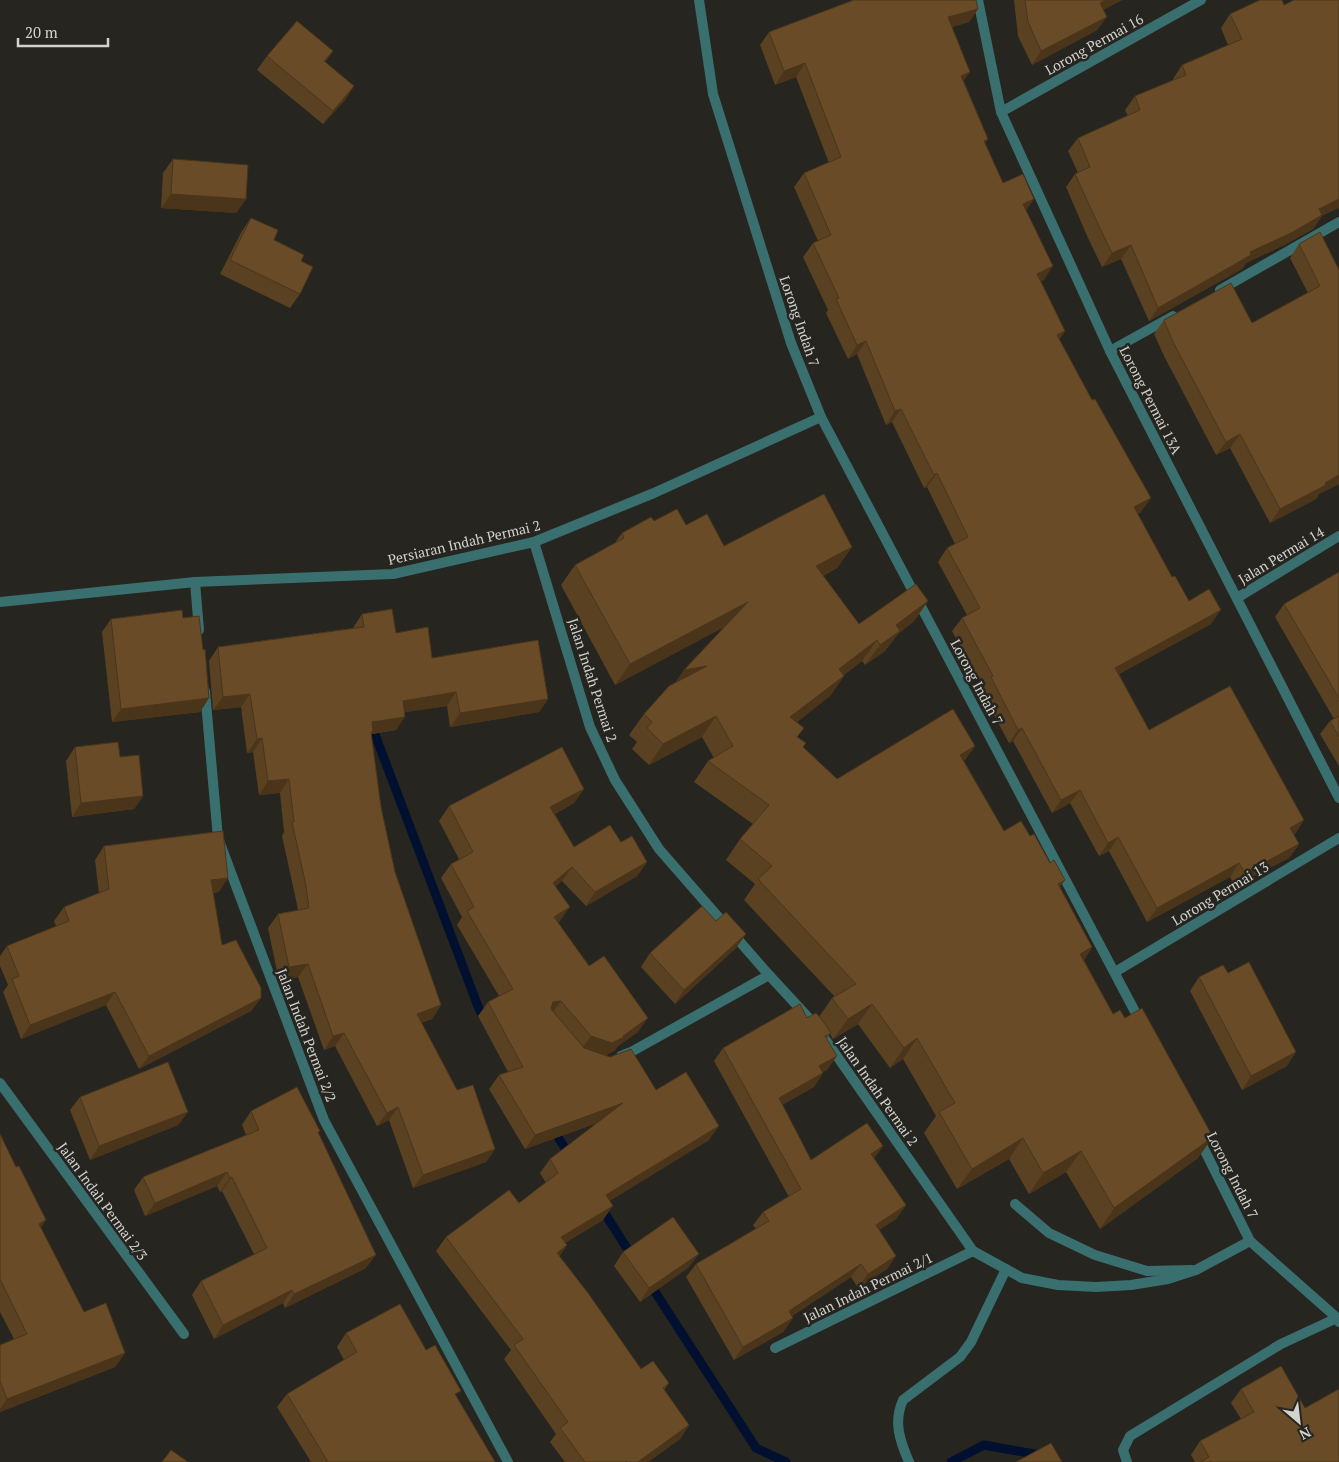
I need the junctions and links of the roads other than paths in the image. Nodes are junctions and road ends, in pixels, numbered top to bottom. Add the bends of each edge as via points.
1 (699, 0) edge
2 (978, 0) edge
3 (1201, 0) edge
4 (1001, 112) junction
5 (1339, 222) edge
6 (1211, 295) edge
7 (1185, 309) edge
8 (1110, 351) junction
9 (820, 418) junction
10 (1339, 536) edge
11 (534, 542) junction
12 (195, 582) junction
13 (1237, 598) junction
14 (0, 602) edge
15 (200, 641) edge
16 (204, 680) edge
17 (1339, 798) edge
18 (1339, 838) edge
19 (1115, 972) junction
20 (769, 975) junction
21 (1146, 1032) edge
22 (609, 1061) edge
23 (0, 1083) edge
24 (1194, 1128) edge
25 (1015, 1204) dead end
26 (1250, 1240) junction
27 (973, 1251) junction
28 (1006, 1269) junction
29 (1196, 1270) junction
30 (1338, 1320) edge
31 (184, 1334) dead end
32 (775, 1348) dead end
33 (908, 1459) edge
34 (508, 1462) edge
35 (1127, 1462) edge

1 - 9 street, Lorong Indah 7 via 713,94 791,342
2 - 4 street, Lorong Permai 13A
3 - 4 street, Lorong Permai 16
4 - 8 street, Lorong Permai 13A
5 - 6 street
7 - 8 street
8 - 13 street, Lorong Permai 13A
9 - 11 street, Persiaran Indah Permai 2 via 654,493
9 - 19 street, Lorong Indah 7
10 - 13 street, Jalan Permai 14
11 - 12 street, Persiaran Indah Permai 2 via 393,574
11 - 20 street, Jalan Indah Permai 2 via 590,727 615,780 659,849
12 - 14 street, Persiaran Indah Permai 2
12 - 15 street
13 - 17 street, Lorong Permai 13A
16 - 34 street, Jalan Indah Permai 2/2 via 218,838 324,1120
18 - 19 street, Lorong Permai 13
19 - 21 street, Lorong Indah 7
20 - 22 street
20 - 27 street, Jalan Indah Permai 2 via 818,1029
23 - 31 street, Jalan Indah Permai 2/3
24 - 26 street, Lorong Indah 7
25 - 29 street via 1049,1233 1095,1255 1147,1271
26 - 29 street, Jalan Indah Permai 2
26 - 30 street, Lorong Indah 7
27 - 28 street, Jalan Indah Permai 2
27 - 32 street, Jalan Indah Permai 2/1
28 - 29 street, Jalan Indah Permai 2 via 1022,1278 1096,1287 1168,1279
28 - 33 street via 971,1342 960,1357 902,1400 897,1421 900,1441
30 - 35 street via 1281,1344 1130,1436 1123,1450

